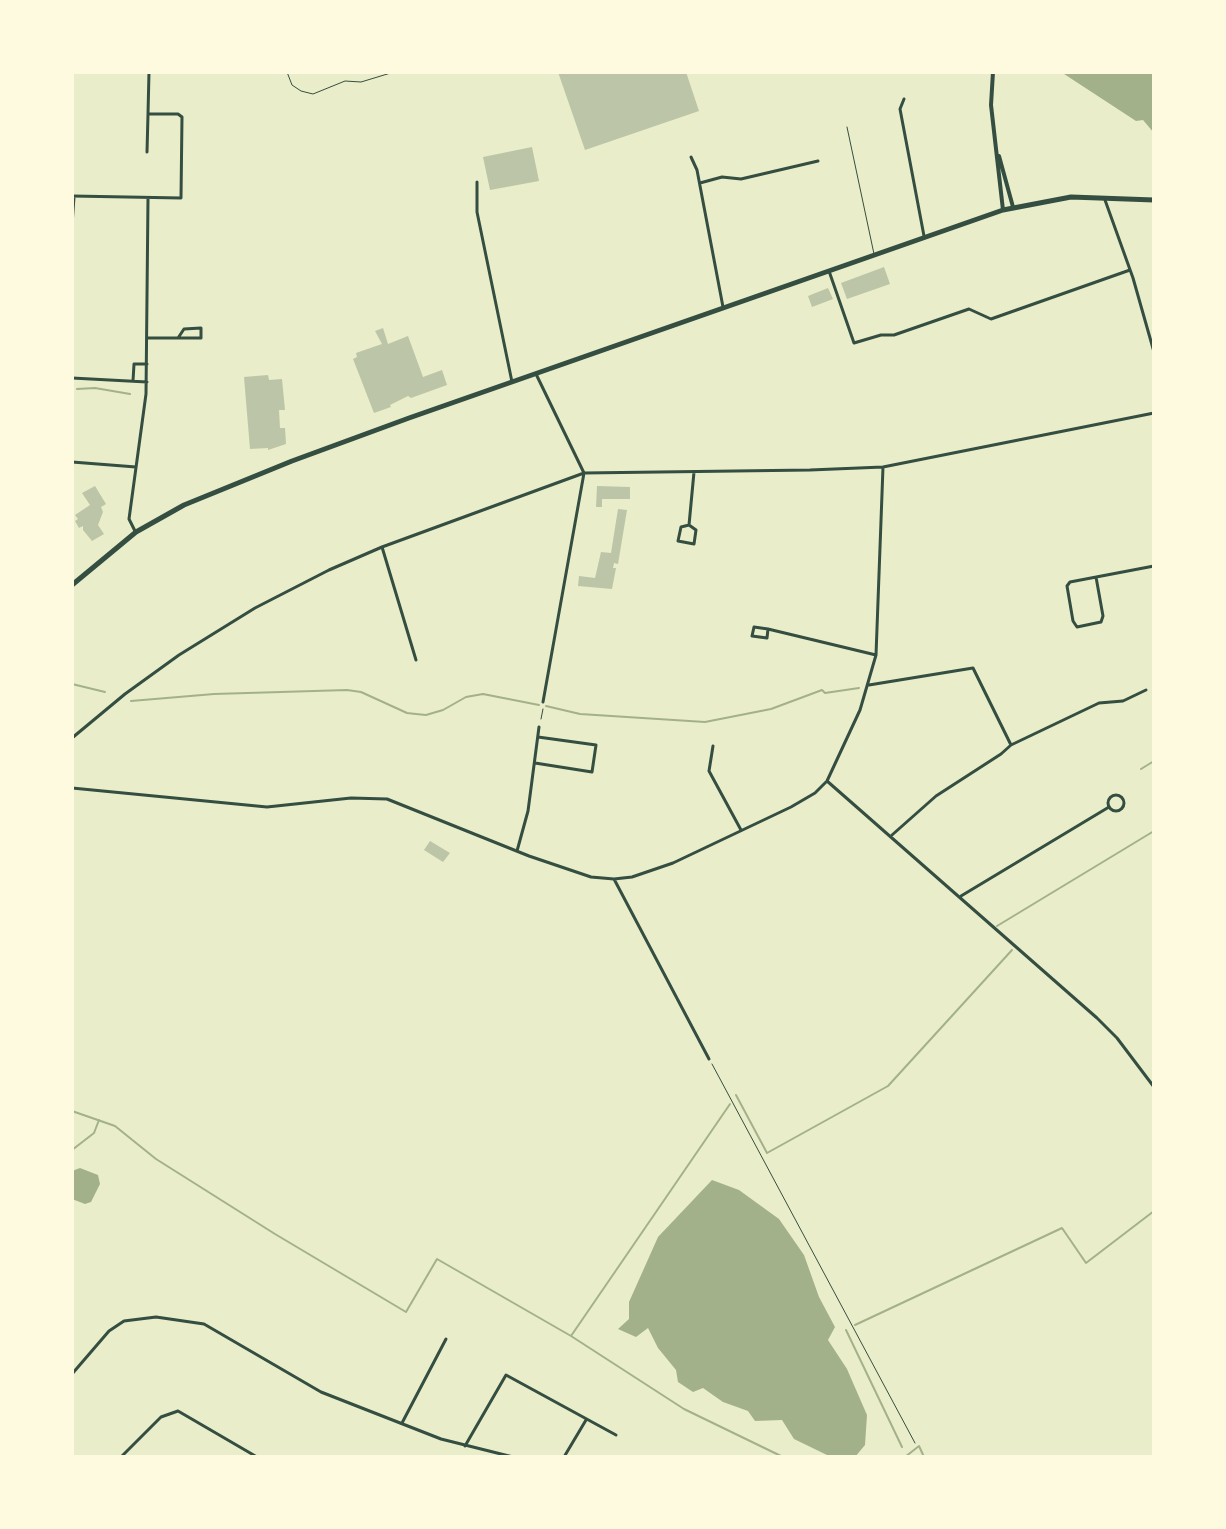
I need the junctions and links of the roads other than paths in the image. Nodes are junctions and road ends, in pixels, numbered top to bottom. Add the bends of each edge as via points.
1 (149, 72) edge
2 (993, 72) edge
3 (904, 99) dead end
4 (148, 114) junction
5 (847, 127) dead end
6 (995, 142) junction
7 (147, 152) dead end
8 (691, 157) dead end
9 (818, 161) dead end
10 (477, 182) dead end
11 (700, 183) junction
12 (73, 196) edge
13 (1105, 197) junction
14 (148, 198) junction
15 (1154, 200) edge
16 (1013, 207) junction
17 (1003, 210) junction
18 (72, 225) edge
19 (925, 237) junction
20 (874, 255) junction
21 (1130, 270) junction
22 (829, 271) junction
23 (723, 307) junction
24 (147, 338) junction
25 (178, 338) junction
26 (1154, 352) edge
27 (147, 364) junction
28 (536, 374) junction
29 (72, 378) edge
30 (133, 381) junction
31 (147, 382) junction
32 (512, 382) junction
33 (1154, 413) edge
34 (72, 462) edge
35 (136, 467) junction
36 (883, 467) junction
37 (694, 472) junction
38 (584, 473) junction
39 (689, 525) junction
40 (136, 532) junction
41 (382, 547) junction
42 (1154, 566) edge
43 (1096, 577) junction
44 (72, 585) edge
45 (768, 629) dead end
46 (876, 655) junction
47 (416, 660) dead end
48 (869, 685) junction
49 (1146, 690) dead end
50 (543, 702) dead end
51 (539, 727) road end
52 (538, 737) junction
53 (72, 738) edge
54 (1011, 745) junction
55 (713, 746) dead end
56 (535, 763) junction
57 (827, 781) junction
58 (72, 788) edge
59 (1109, 807) dead end
60 (742, 831) junction
61 (892, 835) junction
62 (517, 851) junction
63 (614, 879) junction
64 (961, 896) junction
65 (709, 1059) road end
66 (1154, 1087) edge
67 (446, 1339) dead end
68 (72, 1374) edge
69 (586, 1420) junction
70 (402, 1423) junction
71 (616, 1435) dead end
72 (465, 1446) junction
73 (121, 1457) edge
74 (257, 1457) edge
75 (513, 1457) edge
76 (564, 1457) edge

1 - 4 street
2 - 6 street
3 - 19 street via 900,109
4 - 7 street
4 - 14 street via 178,114 182,125 181,198
5 - 20 lane
6 - 16 street
6 - 17 street
8 - 11 street
9 - 11 street
10 - 32 street via 477,212
11 - 23 street
12 - 14 street
12 - 18 street
13 - 15 main road
13 - 16 main road
13 - 21 street
14 - 24 street
16 - 17 main road
17 - 19 main road
19 - 20 main road
20 - 22 main road
21 - 22 street via 991,319 969,309 854,343
21 - 26 street
22 - 23 main road
23 - 28 main road
24 - 25 street
24 - 27 street
25 - 25 street via 201,338 201,328 184,329
27 - 30 street via 134,364
27 - 31 street
28 - 32 main road
28 - 38 street
29 - 30 street
30 - 31 street
31 - 35 street
32 - 40 main road via 215,491
33 - 36 street
34 - 35 street
35 - 40 street via 129,519
36 - 37 street
36 - 46 street
37 - 38 street
37 - 39 street
38 - 41 street
38 - 50 street
39 - 39 street via 696,530 694,544 678,541 681,527
40 - 44 main road
41 - 47 street
41 - 53 street via 255,608 168,663
42 - 43 street
43 - 43 street via 1067,586 1077,627 1101,622
45 - 46 street
46 - 48 street
48 - 54 street via 973,668
48 - 57 street
49 - 54 street via 1123,701 1099,703
51 - 52 street
52 - 56 street
52 - 56 street via 596,745 592,772
54 - 61 street via 936,796
55 - 60 street via 709,771
56 - 62 street
57 - 60 street via 815,793
57 - 61 street
58 - 62 street via 254,807 387,799
59 - 64 street
60 - 63 street via 652,871
61 - 64 street
62 - 63 street via 581,874
63 - 65 street
64 - 66 street via 1117,1038
67 - 70 street
68 - 70 street via 116,1325 134,1318 204,1324 321,1392
69 - 71 street
69 - 72 street via 506,1375
69 - 76 street
70 - 72 street
72 - 75 street
73 - 74 street via 161,1417 178,1411

